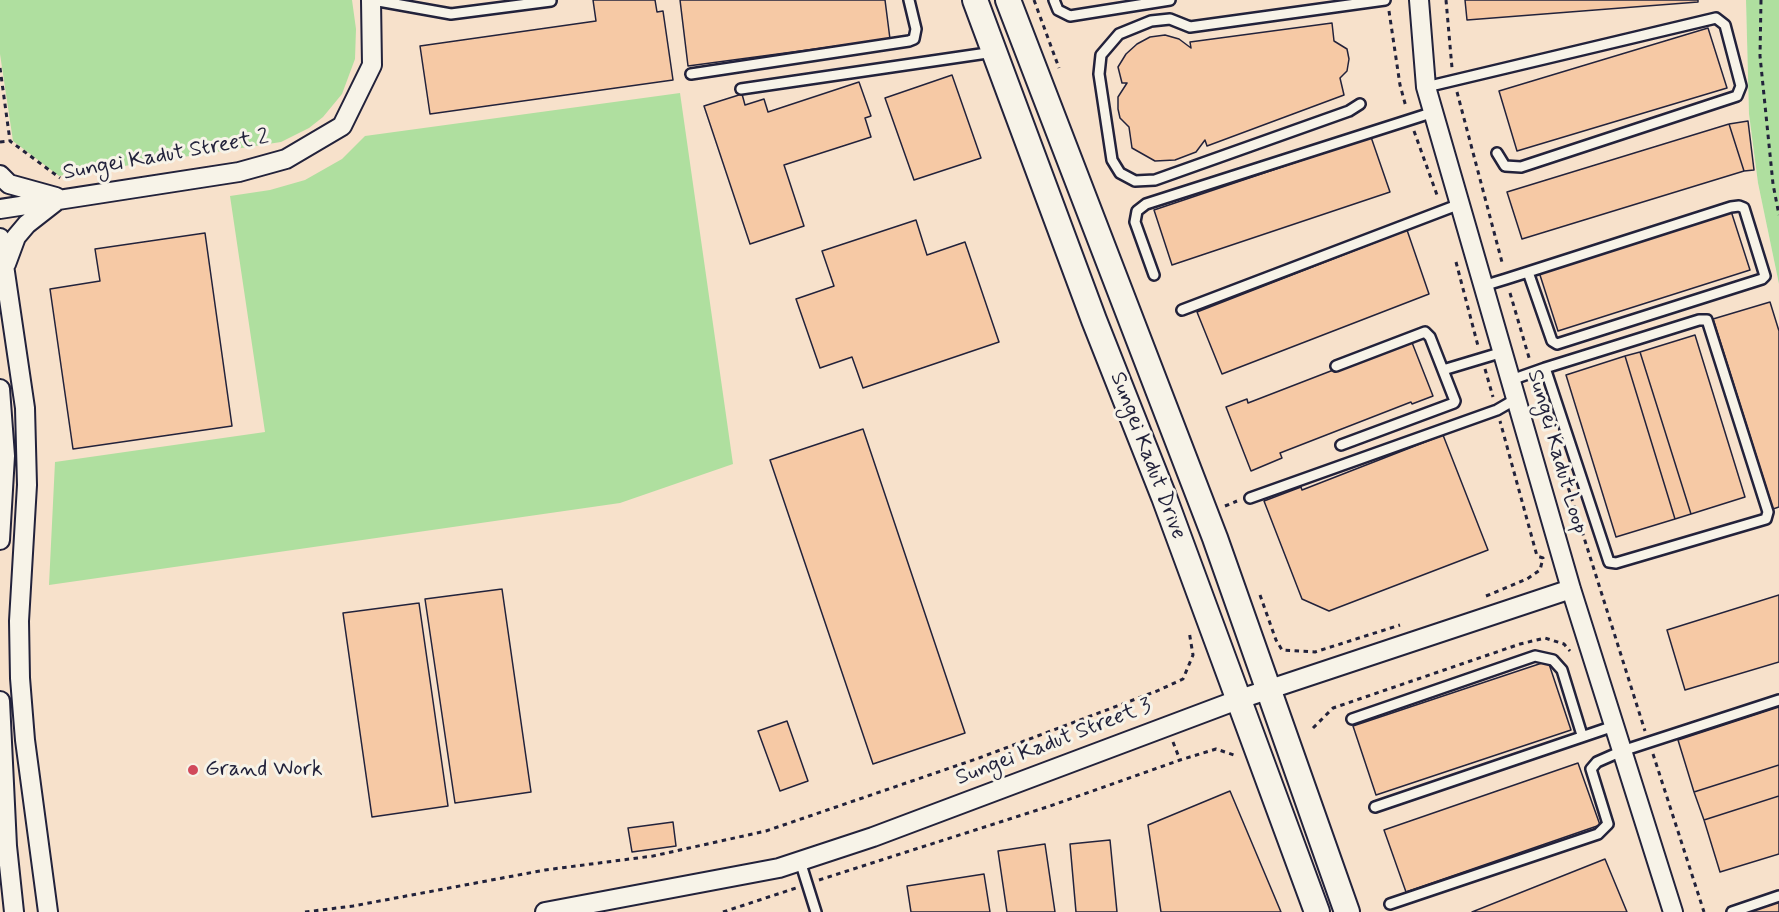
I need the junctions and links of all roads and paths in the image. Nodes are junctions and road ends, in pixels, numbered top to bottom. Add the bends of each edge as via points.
1 (372, 0) edge
2 (909, 0) edge
3 (975, 0) edge
4 (1008, 0) edge
5 (1034, 0) edge
6 (1054, 0) edge
7 (1170, 0) edge
8 (1386, 0) edge
9 (1419, 0) edge
10 (1761, 0) edge
11 (551, 1) edge
12 (994, 52) junction
13 (0, 68) edge
14 (691, 74) dead end
15 (1061, 74) dead end
16 (1426, 87) junction
17 (741, 89) dead end
18 (1360, 104) dead end
19 (1434, 112) junction
20 (1410, 119) junction
21 (10, 141) junction
22 (0, 142) edge
23 (1497, 153) dead end
24 (0, 175) edge
25 (62, 198) junction
26 (1460, 204) junction
27 (0, 209) edge
28 (1442, 211) junction
29 (1779, 215) edge
30 (0, 238) edge
31 (1454, 256) dead end
32 (5, 266) junction
33 (1528, 272) junction
34 (1154, 275) dead end
35 (1483, 286) junction
36 (1182, 309) dead end
37 (1503, 352) junction
38 (1482, 358) junction
39 (1336, 366) dead end
40 (1545, 368) junction
41 (1443, 370) junction
42 (1511, 380) junction
43 (0, 389) edge
44 (1516, 399) junction
45 (1497, 410) junction
46 (1341, 446) dead end
47 (1250, 498) dead end
48 (1237, 501) dead end
49 (1228, 516) dead end
50 (0, 540) edge
51 (1256, 587) dead end
52 (1571, 589) junction
53 (1476, 601) dead end
54 (1187, 621) dead end
55 (1401, 625) dead end
56 (1577, 657) dead end
57 (1267, 690) junction
58 (1240, 699) junction
59 (1779, 700) edge
60 (0, 701) edge
61 (1352, 719) dead end
62 (1614, 726) junction
63 (1312, 728) dead end
64 (1582, 735) junction
65 (1622, 751) junction
66 (1241, 755) dead end
67 (1375, 807) dead end
68 (800, 861) junction
69 (807, 884) junction
70 (1779, 896) edge
71 (1390, 904) dead end
72 (14, 912) edge
73 (48, 912) edge
74 (305, 912) edge
75 (545, 912) edge
76 (723, 912) edge
77 (816, 912) edge
78 (1317, 912) edge
79 (1347, 912) edge
80 (1672, 912) edge
81 (1735, 912) edge

1 - 11 lane via 451,14
1 - 25 street, Sungei Kadut Street 2 via 372,65 342,126 286,159 239,172
2 - 14 lane via 916,29 914,39 909,41
3 - 12 main road, Sungei Kadut Drive
4 - 57 main road, Sungei Kadut Drive via 1215,538
5 - 15 path
6 - 7 lane via 1058,10 1070,16
8 - 18 lane via 1190,27 1170,19 1151,21 1119,34 1101,55 1099,74 1112,160 1120,173 1135,181 1155,180
8 - 20 path via 1400,85
9 - 16 street, Sungei Kadut Loop
10 - 29 path via 1760,56
12 - 17 lane
12 - 58 main road, Sungei Kadut Drive
13 - 21 path
16 - 19 street, Sungei Kadut Loop
16 - 23 lane via 1716,18 1725,25 1742,86 1737,96 1521,167 1505,166
19 - 20 lane
19 - 26 street, Sungei Kadut Loop
20 - 28 path
20 - 34 lane via 1146,204 1137,211 1135,222
21 - 22 path
21 - 25 path via 60,179
24 - 25 street via 9,184
25 - 27 street, Sungei Kadut Street 2
25 - 32 street via 16,237
26 - 28 lane
26 - 35 street, Sungei Kadut Loop
28 - 36 lane
30 - 32 street
31 - 38 path
32 - 73 street via 25,408 27,485 19,621 20,678
33 - 33 lane via 1552,341 1557,344 1764,276 1744,208 1739,206
33 - 35 lane
35 - 37 street, Sungei Kadut Loop
37 - 38 lane
37 - 42 street, Sungei Kadut Loop
38 - 41 lane
38 - 45 path
39 - 41 lane via 1421,332 1430,337
40 - 40 lane via 1609,562 1766,519 1768,512 1707,320
40 - 42 lane
41 - 46 lane via 1454,404
42 - 44 street, Sungei Kadut Loop
43 - 50 street via 5,456
44 - 45 lane
44 - 52 street, Sungei Kadut Loop
45 - 47 lane
45 - 53 path via 1537,556 1543,558 1540,570 1527,579
48 - 49 path via 1225,506
51 - 55 path via 1282,650 1315,652
52 - 57 street, Sungei Kadut Street 3
52 - 62 street, Sungei Kadut Loop
54 - 74 path via 1193,655 1183,679 990,754 766,831 653,856 545,870
56 - 63 path via 1564,644 1545,638 1520,644 1332,708
57 - 58 street, Sungei Kadut Street 3
57 - 79 main road, Sungei Kadut Drive
58 - 68 street, Sungei Kadut Street 3
58 - 78 main road, Sungei Kadut Drive
59 - 65 lane
60 - 72 street
61 - 64 lane via 1535,656 1552,660 1562,670
62 - 64 lane
62 - 65 street, Sungei Kadut Loop
64 - 67 lane
65 - 71 lane via 1597,762 1591,769 1608,824 1598,834
65 - 80 street, Sungei Kadut Loop
66 - 69 path via 1234,757 1216,749 1180,759 1050,806
68 - 69 lane
68 - 75 street, Sungei Kadut Street 3
69 - 76 path
69 - 77 lane
70 - 81 lane

